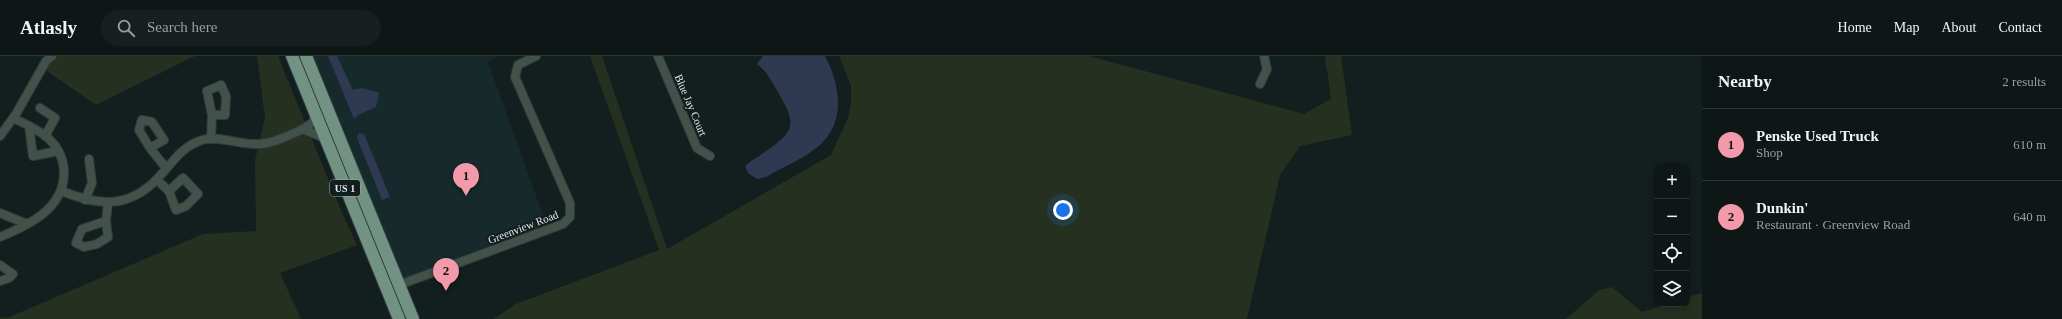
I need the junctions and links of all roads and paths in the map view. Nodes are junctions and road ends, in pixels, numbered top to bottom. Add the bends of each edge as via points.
1 (50, 56) edge
2 (292, 56) edge
3 (306, 56) edge
4 (536, 56) edge
5 (658, 56) edge
6 (1264, 56) edge
7 (1260, 84) dead end
8 (40, 108) dead end
9 (212, 115) dead end
10 (316, 116) junction
11 (13, 118) junction
12 (29, 126) junction
13 (303, 129) junction
14 (0, 136) edge
15 (45, 136) junction
16 (324, 138) junction
17 (211, 139) junction
18 (150, 148) dead end
19 (58, 151) junction
20 (710, 156) dead end
21 (89, 159) dead end
22 (166, 168) junction
23 (157, 180) junction
24 (61, 191) junction
25 (169, 191) dead end
26 (86, 200) junction
27 (108, 203) junction
28 (0, 213) edge
29 (106, 221) dead end
30 (27, 224) junction
31 (0, 237) edge
32 (0, 265) edge
33 (0, 281) edge
34 (399, 285) junction
35 (399, 319) edge
36 (413, 319) edge

1 - 11 street
2 - 10 highway, US 1
3 - 34 highway, US 1
4 - 34 street, Greenview Road via 518,65 515,77 570,203 570,217 563,224
5 - 20 street, Blue Jay Court via 697,148
6 - 7 street via 1267,69
8 - 15 street via 56,118
9 - 17 street
10 - 13 street via 312,123
10 - 16 highway, US 1
11 - 12 street
11 - 14 street
12 - 15 street
12 - 19 street via 33,156
13 - 16 street
13 - 17 street via 264,144
15 - 19 street
16 - 35 highway, US 1
17 - 22 street via 204,139 182,151
18 - 22 street
19 - 24 street via 64,170
21 - 26 street via 92,183
22 - 23 street
23 - 25 street
23 - 27 street via 132,196
24 - 26 street
24 - 30 street via 51,207
26 - 27 street
27 - 29 street
28 - 30 street
30 - 31 street
32 - 33 street via 13,274
34 - 36 highway, US 1

